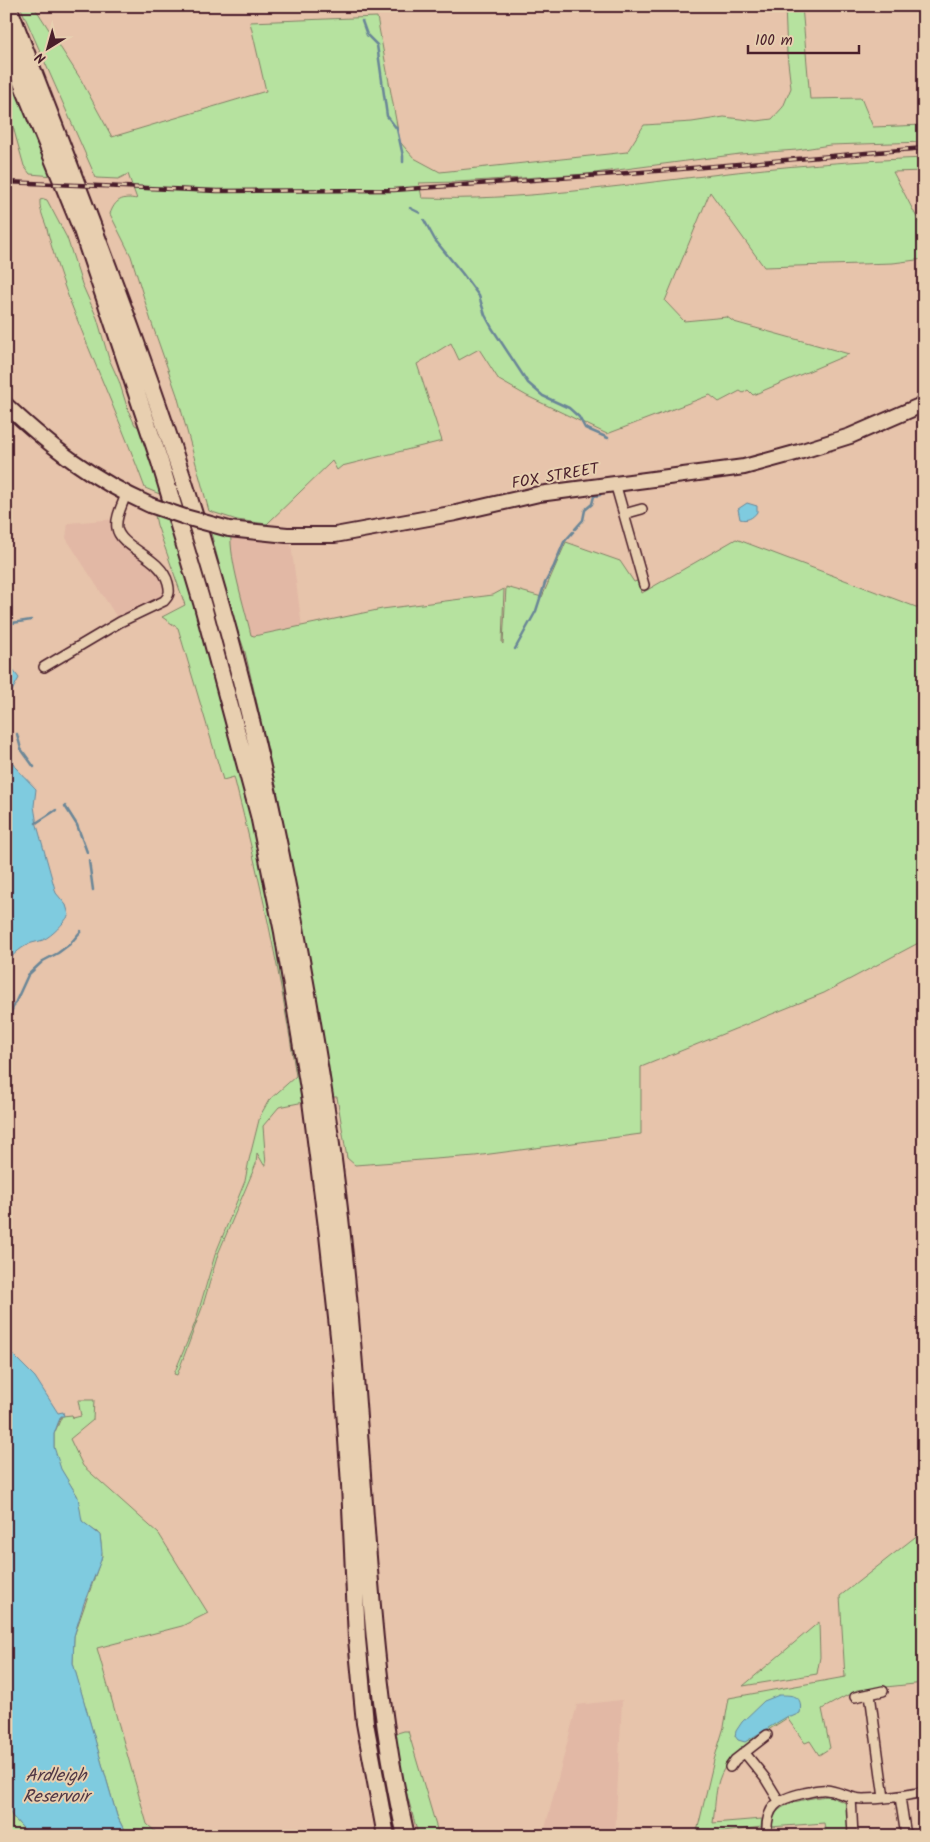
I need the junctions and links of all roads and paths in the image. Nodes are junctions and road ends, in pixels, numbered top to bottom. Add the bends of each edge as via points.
1 (8, 6) edge
2 (6, 39) edge
3 (924, 404) edge
4 (6, 405) edge
5 (617, 489) junction
6 (126, 494) junction
7 (642, 509) dead end
8 (624, 514) junction
9 (644, 585) dead end
10 (44, 667) dead end
11 (883, 1691) dead end
12 (870, 1694) junction
13 (855, 1697) dead end
14 (768, 1735) dead end
15 (744, 1752) junction
16 (730, 1767) dead end
17 (924, 1792) edge
18 (851, 1797) junction
19 (900, 1797) junction
20 (884, 1798) junction
21 (779, 1801) junction
22 (385, 1833) edge
23 (406, 1836) edge
24 (767, 1836) edge
25 (852, 1836) edge
26 (906, 1836) edge

1 - 23 highway via 116,284 175,453 247,704 271,810 325,1104 342,1235 356,1388 373,1629 391,1768
2 - 22 highway via 82,230 160,462 203,606 259,815 308,1082 328,1235 342,1364 357,1639 365,1723
3 - 5 main road, FOX STREET via 850,436 759,464
4 - 6 main road, FOX STREET via 70,460
5 - 6 main road, FOX STREET, bridge via 539,494 335,535 287,535 229,528 185,517
5 - 8 street
6 - 10 street via 117,519 121,537 160,566 170,592 164,600
7 - 8 street
8 - 9 street
11 - 12 street
12 - 13 street
12 - 20 street
14 - 15 street
15 - 16 street
15 - 21 street
17 - 19 street
18 - 20 street
18 - 21 street via 825,1790 788,1796
18 - 25 street
19 - 20 street
19 - 26 street
21 - 24 street via 768,1816

